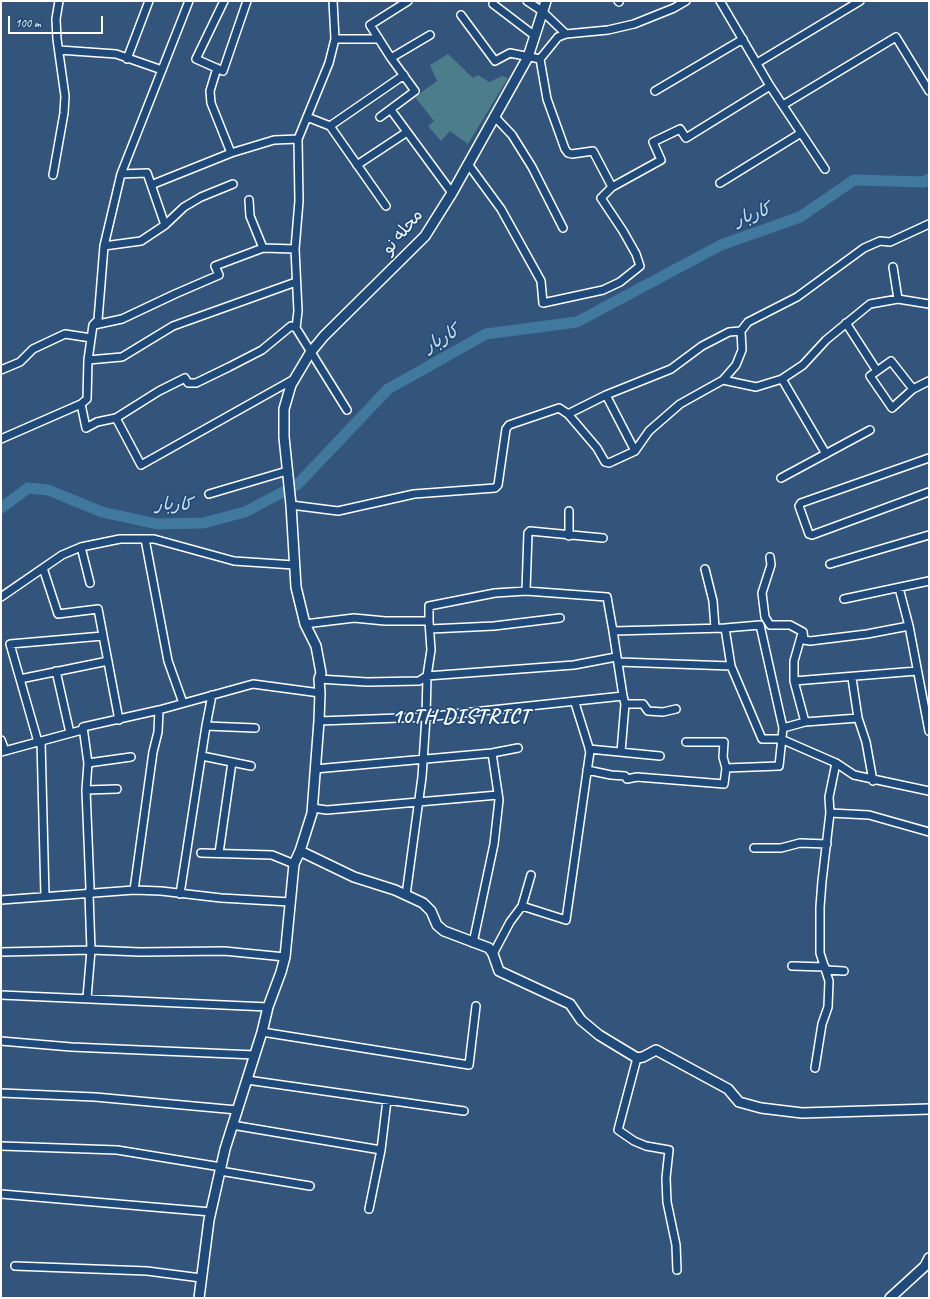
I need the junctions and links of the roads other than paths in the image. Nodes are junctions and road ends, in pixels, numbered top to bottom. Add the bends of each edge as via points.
1 (59, 1) edge
2 (149, 1) edge
3 (189, 1) edge
4 (224, 1) edge
5 (247, 1) edge
6 (333, 1) edge
7 (408, 1) edge
8 (527, 1) edge
9 (546, 1) edge
10 (686, 1) edge
11 (720, 1) edge
12 (860, 1) edge
13 (493, 4) dead end
14 (542, 12) junction
15 (461, 15) dead end
16 (566, 34) junction
17 (430, 35) dead end
18 (535, 36) junction
19 (743, 38) junction
20 (335, 39) junction
21 (379, 39) junction
22 (58, 50) junction
23 (528, 57) junction
24 (391, 58) junction
25 (127, 59) junction
26 (540, 59) junction
27 (757, 63) junction
28 (217, 68) junction
29 (162, 70) junction
30 (404, 75) junction
31 (770, 86) junction
32 (655, 91) dead end
33 (929, 91) edge
34 (783, 105) junction
35 (390, 110) junction
36 (494, 116) junction
37 (307, 117) junction
38 (380, 118) dead end
39 (330, 126) junction
40 (407, 132) junction
41 (801, 133) junction
42 (298, 139) junction
43 (231, 153) junction
44 (468, 164) junction
45 (357, 165) junction
46 (825, 169) dead end
47 (122, 174) junction
48 (53, 175) dead end
49 (720, 183) dead end
50 (233, 184) dead end
51 (151, 185) junction
52 (612, 187) junction
53 (452, 193) junction
54 (249, 200) dead end
55 (386, 206) dead end
56 (929, 224) edge
57 (165, 225) junction
58 (563, 228) dead end
59 (104, 246) junction
60 (263, 248) junction
61 (295, 248) junction
62 (893, 267) dead end
63 (296, 282) junction
64 (898, 299) junction
65 (929, 304) edge
66 (846, 323) junction
67 (93, 325) junction
68 (296, 328) junction
69 (741, 331) junction
70 (91, 338) junction
71 (310, 354) junction
72 (88, 360) junction
73 (1, 370) edge
74 (877, 371) junction
75 (296, 378) junction
76 (782, 379) junction
77 (723, 380) junction
78 (929, 381) edge
79 (913, 389) junction
80 (606, 395) junction
81 (81, 404) junction
82 (347, 410) dead end
83 (568, 414) junction
84 (116, 418) junction
85 (870, 430) dead end
86 (1, 439) edge
87 (635, 451) junction
88 (826, 454) junction
89 (929, 458) edge
90 (287, 471) junction
91 (782, 478) dead end
92 (929, 492) edge
93 (209, 494) dead end
94 (291, 504) junction
95 (569, 511) dead end
96 (929, 535) edge
97 (569, 536) junction
98 (603, 538) dead end
99 (145, 539) junction
100 (81, 547) junction
101 (770, 557) dead end
102 (830, 564) dead end
103 (294, 565) junction
104 (43, 568) junction
105 (705, 569) dead end
106 (929, 581) edge
107 (90, 583) dead end
108 (899, 588) junction
109 (526, 591) junction
110 (1, 597) edge
111 (844, 599) dead end
112 (560, 618) dead end
113 (429, 621) junction
114 (305, 624) junction
115 (909, 626) junction
116 (715, 628) junction
117 (725, 628) junction
118 (430, 629) junction
119 (613, 631) junction
120 (803, 632) junction
121 (103, 636) junction
122 (618, 659) junction
123 (108, 661) junction
124 (731, 666) junction
125 (56, 671) junction
126 (917, 671) junction
127 (427, 676) junction
128 (20, 678) junction
129 (852, 678) junction
130 (319, 679) junction
131 (794, 681) junction
132 (320, 693) junction
133 (212, 695) junction
134 (624, 700) junction
135 (575, 703) junction
136 (183, 704) junction
137 (676, 709) dead end
138 (159, 710) junction
139 (426, 717) junction
140 (858, 718) junction
141 (119, 720) junction
142 (319, 721) junction
143 (805, 722) junction
144 (206, 726) junction
145 (83, 728) junction
146 (255, 728) dead end
147 (783, 728) junction
148 (929, 731) edge
149 (70, 733) junction
150 (781, 739) junction
151 (1, 740) edge
152 (40, 742) junction
153 (686, 742) dead end
154 (518, 748) dead end
155 (589, 749) junction
156 (3, 751) edge
157 (621, 752) junction
158 (492, 754) junction
159 (202, 756) junction
160 (660, 756) dead end
161 (131, 757) dead end
162 (423, 758) junction
163 (232, 762) junction
164 (836, 762) junction
165 (88, 763) junction
166 (251, 766) dead end
167 (726, 768) junction
168 (315, 769) junction
169 (587, 770) junction
170 (872, 781) junction
171 (117, 789) dead end
172 (86, 790) junction
173 (929, 791) edge
174 (498, 795) junction
175 (418, 802) junction
176 (312, 808) junction
177 (830, 813) junction
178 (929, 832) edge
179 (826, 844) junction
180 (754, 848) dead end
181 (300, 851) junction
182 (201, 853) dead end
183 (219, 854) junction
184 (294, 864) junction
185 (531, 875) dead end
186 (134, 890) junction
187 (89, 894) junction
188 (180, 894) junction
189 (406, 895) junction
190 (45, 896) junction
191 (1, 900) edge
192 (290, 902) junction
193 (522, 906) junction
194 (473, 943) junction
195 (91, 950) junction
196 (1, 952) edge
197 (493, 954) junction
198 (285, 957) junction
199 (792, 966) dead end
200 (825, 969) junction
201 (844, 970) dead end
202 (1, 995) edge
203 (87, 998) junction
204 (476, 1006) dead end
205 (268, 1007) junction
206 (262, 1032) junction
207 (1, 1041) edge
208 (255, 1055) junction
209 (636, 1058) junction
210 (815, 1068) dead end
211 (247, 1080) junction
212 (1, 1093) edge
213 (387, 1100) junction
214 (929, 1109) edge
215 (237, 1110) junction
216 (464, 1111) dead end
217 (232, 1125) junction
218 (1, 1146) edge
219 (381, 1150) junction
220 (220, 1169) junction
221 (310, 1186) dead end
222 (1, 1194) edge
223 (370, 1209) dead end
224 (211, 1212) junction
225 (929, 1258) edge
226 (15, 1266) dead end
227 (676, 1270) dead end
228 (201, 1278) junction
229 (199, 1298) edge
230 (890, 1298) edge

1 - 22 street via 56,19
2 - 25 street
3 - 29 street
4 - 28 street via 196,58
5 - 28 street via 223,71
6 - 20 street
7 - 21 street via 371,23
8 - 14 street
9 - 14 street, محله نو
10 - 16 street via 634,24 608,30
11 - 19 street
12 - 27 street
13 - 18 street
14 - 16 street
14 - 18 street, محله نو
15 - 23 street via 495,61 510,53
16 - 26 street via 558,37
17 - 24 street
18 - 23 street, محله نو
19 - 27 street
19 - 32 street
20 - 21 street
20 - 37 street via 329,64
21 - 24 street
22 - 25 street via 116,54
22 - 48 street via 65,96
23 - 26 street
23 - 36 street, محله نو
24 - 30 street
25 - 29 street
26 - 52 street via 547,99 565,149 572,154 593,151
27 - 31 street
28 - 43 street via 212,80 211,103
29 - 47 street
30 - 35 street via 415,91
30 - 39 street
31 - 34 street
31 - 52 street via 686,138 680,129 654,142 661,160
33 - 34 street via 896,37
34 - 41 street
35 - 38 street
35 - 40 street
36 - 44 street, محله نو
36 - 58 street via 512,135 524,154
37 - 39 street
37 - 42 street
39 - 45 street
40 - 45 street
40 - 53 street
41 - 46 street
41 - 49 street
42 - 43 street via 274,140
42 - 61 street via 299,201
43 - 51 street
44 - 52 street via 501,209 541,282 543,302 603,290 620,282 640,266 623,231 601,198
44 - 53 street, محله نو
45 - 55 street
47 - 51 street via 147,173
47 - 59 street
50 - 57 street via 184,207
51 - 57 street
53 - 71 street, محله نو via 425,236 324,336
54 - 60 street via 250,216
56 - 69 street via 890,242 880,242 864,248 797,297 748,322
57 - 59 street via 142,241
59 - 67 street via 98,320
60 - 61 street
60 - 67 street via 215,266 219,275 122,319
61 - 63 street
62 - 64 street
63 - 68 street
63 - 72 street via 173,326 122,357
64 - 65 street
64 - 66 street via 870,304
66 - 74 street
66 - 76 street via 818,347 803,365
67 - 70 street
68 - 71 street
68 - 84 street via 291,326 262,350 229,367 196,383 188,383 185,378
69 - 77 street via 742,350 736,365
69 - 80 street via 729,332 702,346 671,369
70 - 72 street
70 - 73 street via 66,334 33,349 20,362
71 - 75 street, محله نو
71 - 82 street
72 - 81 street via 87,400
74 - 79 street via 891,361
74 - 79 street via 870,376 892,408
75 - 84 street via 141,465
75 - 90 street, محله نو via 291,385 284,409
76 - 77 street via 756,387
76 - 88 street
77 - 87 street via 680,404 649,431
78 - 79 street
80 - 83 street
80 - 87 street
81 - 84 street via 86,428 97,422
81 - 86 street
83 - 87 street via 597,448 605,462 609,463
83 - 94 street via 560,408 509,425 506,429 498,486 495,488 414,494 338,511
85 - 88 street
88 - 91 street
89 - 92 street via 801,503 799,506 808,534 812,535
90 - 93 street
90 - 94 street, محله نو
94 - 103 street, محله نو
95 - 97 street
96 - 102 street
97 - 98 street
97 - 109 street via 533,531 528,533
99 - 100 street via 120,539
99 - 103 street via 154,539 234,561
99 - 136 street via 168,660
100 - 104 street
100 - 107 street
101 - 120 street via 771,565 762,593 765,617 770,625 790,625
103 - 114 street, محله نو via 296,587
104 - 110 street
104 - 121 street via 58,614 98,610
105 - 116 street via 713,602
106 - 108 street
108 - 111 street
108 - 115 street
109 - 113 street via 495,593 429,606
109 - 119 street via 607,597
112 - 118 street via 494,626
113 - 114 street via 354,618
113 - 118 street
114 - 130 street, محله نو via 316,646 321,673
115 - 120 street via 810,641 804,640
115 - 126 street
116 - 117 street
116 - 119 street
117 - 124 street
117 - 147 street via 760,626
118 - 127 street via 431,650
119 - 122 street
120 - 131 street via 794,661
121 - 123 street
121 - 128 street via 10,644
122 - 124 street
122 - 127 street via 574,665
122 - 134 street
123 - 125 street
123 - 141 street
124 - 150 street via 762,739
125 - 128 street
125 - 149 street
126 - 129 street
126 - 148 street
127 - 130 street via 419,681
127 - 139 street
128 - 152 street
129 - 131 street
129 - 140 street
130 - 132 street, محله نو
131 - 143 street
132 - 133 street via 253,684
132 - 142 street, محله نو
133 - 136 street
133 - 144 street
134 - 135 street
134 - 137 street via 643,704 648,711 663,712
134 - 157 street
135 - 139 street
135 - 155 street
136 - 138 street
138 - 141 street
138 - 186 street via 158,732
139 - 142 street
139 - 162 street
140 - 143 street
140 - 170 street via 866,742
141 - 145 street
142 - 168 street, محله نو
143 - 147 street
144 - 146 street
144 - 159 street
145 - 149 street
145 - 165 street
147 - 150 street
149 - 152 street
150 - 164 street
150 - 167 street via 780,766
151 - 156 street
152 - 156 street
152 - 190 street
153 - 167 street via 724,742 723,757
154 - 158 street
155 - 157 street
155 - 169 street
157 - 160 street
158 - 162 street
158 - 174 street
159 - 163 street
159 - 188 street
161 - 165 street
162 - 168 street
162 - 175 street
163 - 166 street
163 - 183 street
164 - 170 street via 854,775
164 - 177 street via 829,797
165 - 172 street
167 - 169 street via 724,784 637,777 627,779 625,776
168 - 176 street, محله نو
169 - 193 street via 566,920
170 - 173 street
171 - 172 street
172 - 187 street
174 - 175 street
174 - 194 street via 494,844
175 - 176 street via 327,810
175 - 189 street
176 - 181 street, محله نو
177 - 178 street via 868,815
177 - 179 street
179 - 180 street via 800,843 781,848
179 - 200 street via 820,907 820,953
181 - 184 street, محله نو
181 - 189 street via 354,877
182 - 183 street
183 - 184 street via 272,855
184 - 192 street, محله نو
185 - 193 street
186 - 187 street
186 - 188 street
187 - 190 street
187 - 195 street
188 - 192 street
189 - 194 street via 423,903 444,932
190 - 191 street
192 - 198 street, محله نو
193 - 197 street
194 - 197 street via 489,948
195 - 196 street
195 - 198 street via 224,951
195 - 203 street
197 - 209 street via 499,971 570,1004 582,1020 599,1035
198 - 205 street, محله نو
199 - 200 street
200 - 201 street
200 - 210 street via 829,981 828,1007 822,1024
202 - 203 street
203 - 205 street
204 - 206 street via 469,1065
205 - 206 street, محله نو
206 - 208 street, محله نو
207 - 208 street via 71,1047
208 - 211 street, محله نو
209 - 214 street via 656,1050 728,1089 739,1102 761,1108 802,1113
209 - 227 street via 618,1130 646,1146 669,1150 667,1202 676,1245
211 - 213 street
211 - 215 street, محله نو
212 - 215 street via 95,1097
213 - 216 street
213 - 219 street
215 - 217 street, محله نو
217 - 219 street
217 - 220 street, محله نو
218 - 220 street via 117,1150
219 - 223 street
220 - 221 street
220 - 224 street, محله نو
222 - 224 street
224 - 228 street, محله نو
225 - 230 street via 925,1266
226 - 228 street via 146,1271
228 - 229 street, محله نو

